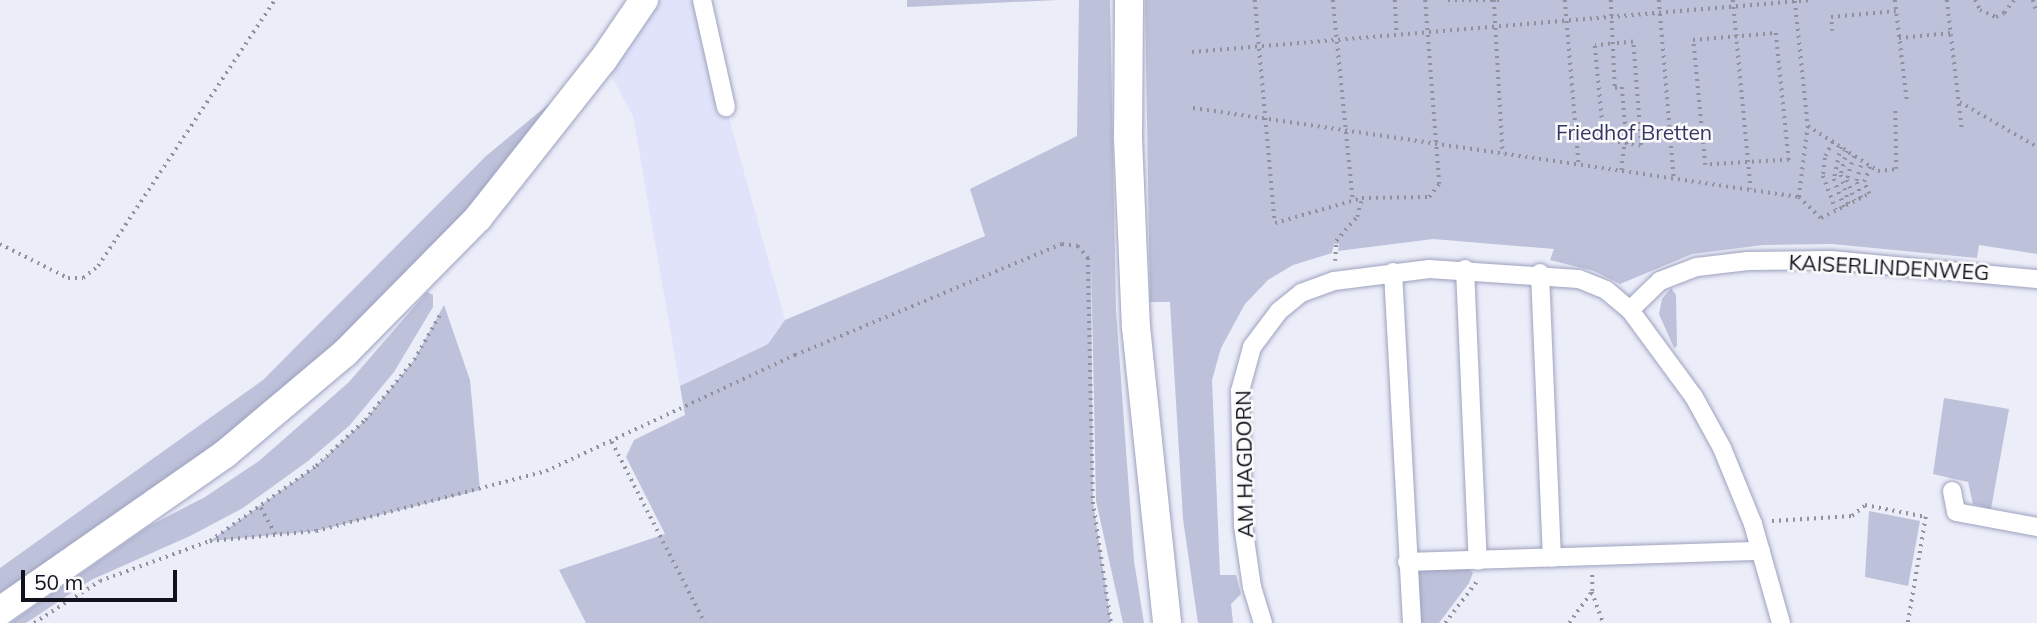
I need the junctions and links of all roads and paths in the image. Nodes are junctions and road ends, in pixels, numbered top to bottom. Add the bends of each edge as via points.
1 (275, 0) edge
2 (644, 0) edge
3 (702, 0) edge
4 (1129, 0) edge
5 (1255, 0) edge
6 (1333, 0) edge
7 (1395, 0) edge
8 (1425, 0) edge
9 (1448, 0) edge
10 (1500, 0) edge
11 (1565, 0) edge
12 (1611, 0) edge
13 (1659, 0) edge
14 (1733, 0) edge
15 (1811, 0) edge
16 (1895, 0) edge
17 (1947, 0) edge
18 (1975, 0) edge
19 (2014, 0) edge
20 (2034, 0) edge
21 (1462, 1) edge
22 (1795, 1) edge
23 (1494, 2) edge
24 (1734, 6) junction
25 (1896, 11) junction
26 (1660, 12) junction
27 (2037, 12) edge
28 (1611, 15) junction
29 (1567, 20) junction
30 (1497, 25) junction
31 (1832, 31) dead end
32 (1427, 32) junction
33 (1951, 33) junction
34 (1397, 34) junction
35 (1736, 36) junction
36 (1335, 37) junction
37 (1899, 38) junction
38 (1611, 44) junction
39 (1259, 45) junction
40 (1192, 52) dead end
41 (1907, 101) dead end
42 (1959, 102) junction
43 (726, 107) dead end
44 (1895, 107) dead end
45 (1193, 108) dead end
46 (1264, 115) junction
47 (1808, 126) junction
48 (1347, 128) junction
49 (1962, 129) dead end
50 (1833, 142) junction
51 (1437, 143) junction
52 (1626, 146) junction
53 (2037, 147) edge
54 (1841, 148) junction
55 (1847, 151) junction
56 (1503, 155) junction
57 (1854, 156) junction
58 (1862, 161) junction
59 (1748, 163) junction
60 (1578, 164) junction
61 (1870, 166) junction
62 (1620, 170) junction
63 (1674, 178) junction
64 (1751, 190) junction
65 (1799, 197) junction
66 (1362, 198) junction
67 (1861, 198) junction
68 (1353, 200) junction
69 (1855, 201) junction
70 (1849, 204) junction
71 (1844, 207) junction
72 (1836, 210) junction
73 (0, 244) edge
74 (1465, 269) junction
75 (1393, 272) junction
76 (1540, 273) junction
77 (2037, 279) edge
78 (1334, 281) junction
79 (1630, 310) junction
80 (441, 313) dead end
81 (612, 442) junction
82 (1952, 491) dead end
83 (261, 507) junction
84 (1753, 524) junction
85 (2037, 527) edge
86 (277, 537) junction
87 (210, 541) junction
88 (1761, 551) junction
89 (1592, 556) junction
90 (1552, 558) junction
91 (1478, 561) junction
92 (1407, 562) junction
93 (1478, 580) dead end
94 (1592, 591) junction
95 (0, 611) edge
96 (34, 623) edge
97 (705, 623) edge
98 (1111, 623) edge
99 (1167, 623) edge
100 (1263, 623) edge
101 (1412, 623) edge
102 (1445, 623) edge
103 (1569, 623) edge
104 (1603, 623) edge
105 (1780, 623) edge
106 (1908, 623) edge

1 - 73 path via 98,266 83,278 68,278
2 - 95 main road via 603,60 478,218 345,353 225,454
3 - 43 street
4 - 99 main road via 1128,138 1136,327
5 - 39 path
6 - 36 path
7 - 34 path
8 - 32 path
9 - 21 path
10 - 23 path
11 - 29 path
12 - 28 path
13 - 26 path
14 - 24 path
15 - 22 path
16 - 25 path
17 - 33 path
18 - 19 path via 1980,10 1996,16
20 - 27 path
21 - 23 path
22 - 24 path
22 - 47 path
23 - 30 path
24 - 26 path
24 - 35 path
25 - 31 path via 1830,16
25 - 37 path
26 - 28 path
26 - 63 path
28 - 29 path
28 - 38 path
29 - 30 path
29 - 60 path
30 - 32 path
30 - 56 path
32 - 34 path
32 - 51 path
33 - 37 path
33 - 42 path
34 - 36 path
35 - 59 path
35 - 59 path via 1776,33 1788,147 1789,160
35 - 59 path via 1692,40 1705,165
36 - 39 path
36 - 48 path
37 - 41 path
38 - 52 path via 1615,88 1622,87
38 - 52 path via 1595,46 1604,139
38 - 52 path via 1633,42 1641,145
39 - 40 path
39 - 46 path
42 - 49 path
42 - 53 path
44 - 61 path via 1896,169 1878,171
45 - 46 path
46 - 48 path
46 - 68 path via 1275,223
47 - 50 path
47 - 65 path
48 - 51 path
48 - 68 path
50 - 54 path
50 - 72 path via 1825,158 1824,176
51 - 56 path
51 - 66 path via 1439,184 1429,197
52 - 62 path
54 - 55 path
54 - 71 path via 1834,179
55 - 57 path
55 - 70 path via 1841,175
56 - 60 path
57 - 58 path
57 - 69 path via 1847,180
58 - 61 path
58 - 67 path via 1856,181
59 - 64 path
60 - 62 path
61 - 67 path via 1864,182 1869,194
62 - 63 path
63 - 64 path
64 - 65 path
65 - 72 path via 1821,218
66 - 68 path
66 - 78 path via 1357,217 1336,242
67 - 69 path
69 - 70 path
70 - 71 path
71 - 72 path
74 - 75 street, AM HAGDORN
74 - 76 street, AM HAGDORN
74 - 91 street
75 - 78 street, AM HAGDORN
75 - 92 street
76 - 79 street, AM HAGDORN via 1578,279 1606,290
76 - 90 street
77 - 79 street, KAISERLINDENWEG via 1831,260 1748,261 1696,267 1660,281
78 - 100 street, AM HAGDORN via 1301,293 1279,311 1252,347 1243,371 1243,525 1252,587
79 - 84 street, AM HAGDORN via 1694,397 1722,448
80 - 83 path via 414,360 365,420 316,466
81 - 86 path via 546,471 480,491
81 - 97 path
81 - 98 path via 795,355 1035,252 1062,244 1079,246 1088,258 1093,502
82 - 85 street via 1956,512
83 - 86 path
83 - 87 path
84 - 88 street, AM HAGDORN
84 - 106 path via 1852,516 1865,505 1926,517
86 - 87 path
87 - 96 path via 100,580
88 - 89 street
88 - 105 street, AM HAGDORN
89 - 90 street
89 - 94 path
90 - 91 street
91 - 92 street
92 - 101 street
93 - 102 path
94 - 103 path
94 - 104 path

